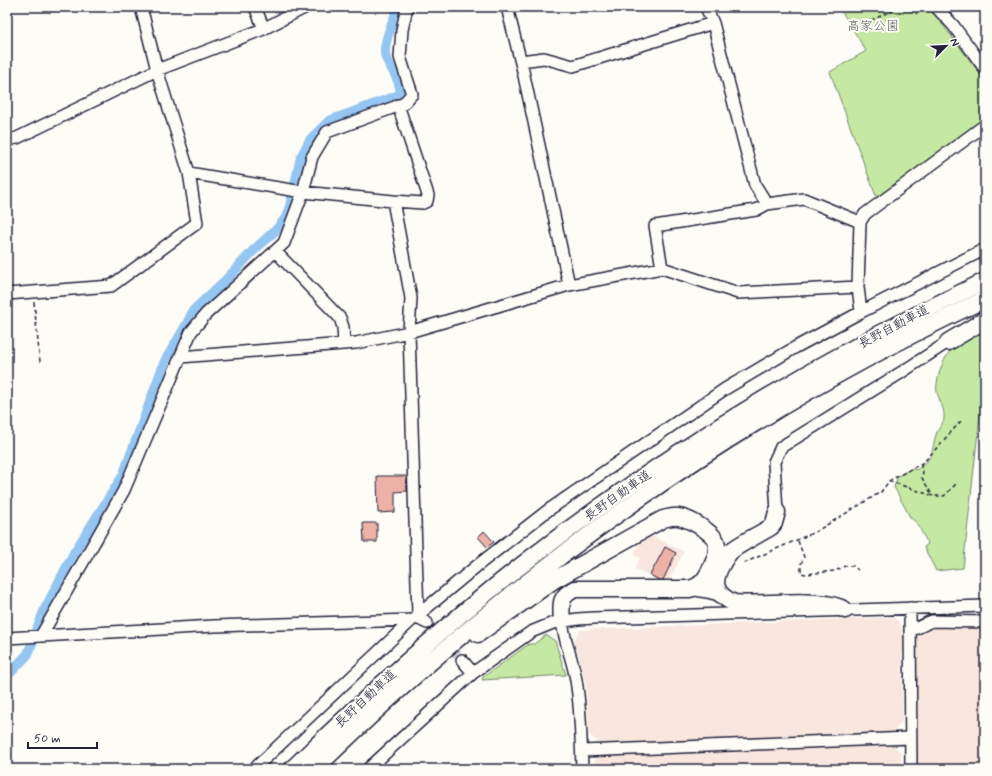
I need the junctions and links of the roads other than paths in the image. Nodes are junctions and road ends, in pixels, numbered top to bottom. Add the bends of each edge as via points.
1 (141, 7) edge
2 (255, 7) edge
3 (306, 7) edge
4 (407, 7) edge
5 (507, 7) edge
6 (706, 7) edge
7 (936, 7) edge
8 (713, 23) junction
9 (264, 29) junction
10 (521, 61) junction
11 (985, 69) edge
12 (157, 70) junction
13 (398, 105) junction
14 (985, 125) edge
15 (7, 140) edge
16 (189, 173) junction
17 (303, 192) junction
18 (393, 201) junction
19 (767, 204) junction
20 (860, 222) junction
21 (985, 249) edge
22 (275, 251) junction
23 (662, 268) junction
24 (985, 281) edge
25 (569, 285) junction
26 (858, 287) junction
27 (7, 294) edge
28 (985, 299) edge
29 (860, 312) junction
30 (985, 320) edge
31 (409, 332) junction
32 (948, 342) joint
33 (344, 344) junction
34 (180, 356) junction
35 (776, 512) joint
36 (716, 541) junction
37 (741, 545) junction
38 (690, 589) junction
39 (723, 596) junction
40 (985, 606) edge
41 (910, 608) junction
42 (845, 610) junction
43 (415, 618) junction
44 (562, 621) junction
45 (985, 622) edge
46 (427, 623) tunnel mouth
47 (910, 630) junction
48 (41, 636) junction
49 (7, 638) edge
50 (462, 660) tunnel mouth
51 (473, 673) junction
52 (910, 738) junction
53 (341, 744) junction
54 (582, 752) junction
55 (254, 769) edge
56 (292, 769) edge
57 (315, 769) edge
58 (368, 769) edge
59 (582, 769) edge
60 (911, 769) edge

1 - 12 street
2 - 9 street
3 - 9 street
4 - 13 street via 400,57 412,94 403,104
5 - 10 street
6 - 8 street
7 - 11 street via 953,25
8 - 10 street via 573,66 544,58
8 - 19 street via 755,185
9 - 12 street
10 - 25 street
12 - 15 street via 17,138
12 - 16 street
13 - 17 street via 327,132 312,156
13 - 18 street via 428,195 427,201 423,203
14 - 20 street via 865,214
16 - 17 street
16 - 27 street via 197,223 111,286
17 - 18 street
17 - 22 street via 284,243
18 - 31 street via 411,298
19 - 20 street via 804,199
19 - 23 street via 756,210 655,226
20 - 26 street
21 - 29 street
22 - 33 street via 340,318
22 - 34 street via 206,314 191,332
23 - 25 street
23 - 26 street via 738,293
24 - 56 highway, 長野自動車道 via 783,388 713,431 602,506 536,555 439,634
25 - 31 street
26 - 29 street
28 - 53 highway, 長野自動車道 via 922,329 790,402 611,519 450,645
29 - 43 street via 725,390 627,455 547,511
30 - 32 highway
31 - 33 street
31 - 43 street
32 - 35 street via 781,447 774,462
33 - 34 street
34 - 48 street via 124,490
35 - 37 highway via 771,527
36 - 37 street
36 - 38 highway via 717,552 707,577 697,587
36 - 53 highway via 708,531 685,518 678,516 663,519 554,580 468,642 402,699
37 - 39 highway via 726,556 717,574 716,585
38 - 39 street
38 - 44 highway via 575,589 565,594 562,599
39 - 42 highway via 734,603 824,603
40 - 41 street
41 - 42 street
41 - 47 street
42 - 44 street
43 - 46 street
43 - 48 street
43 - 55 street
44 - 51 street via 531,632
44 - 54 street via 579,696
45 - 47 street via 932,621
47 - 52 street
48 - 49 street
50 - 51 street
51 - 58 street
52 - 54 street
52 - 60 street
53 - 57 highway, 長野自動車道
54 - 59 street

